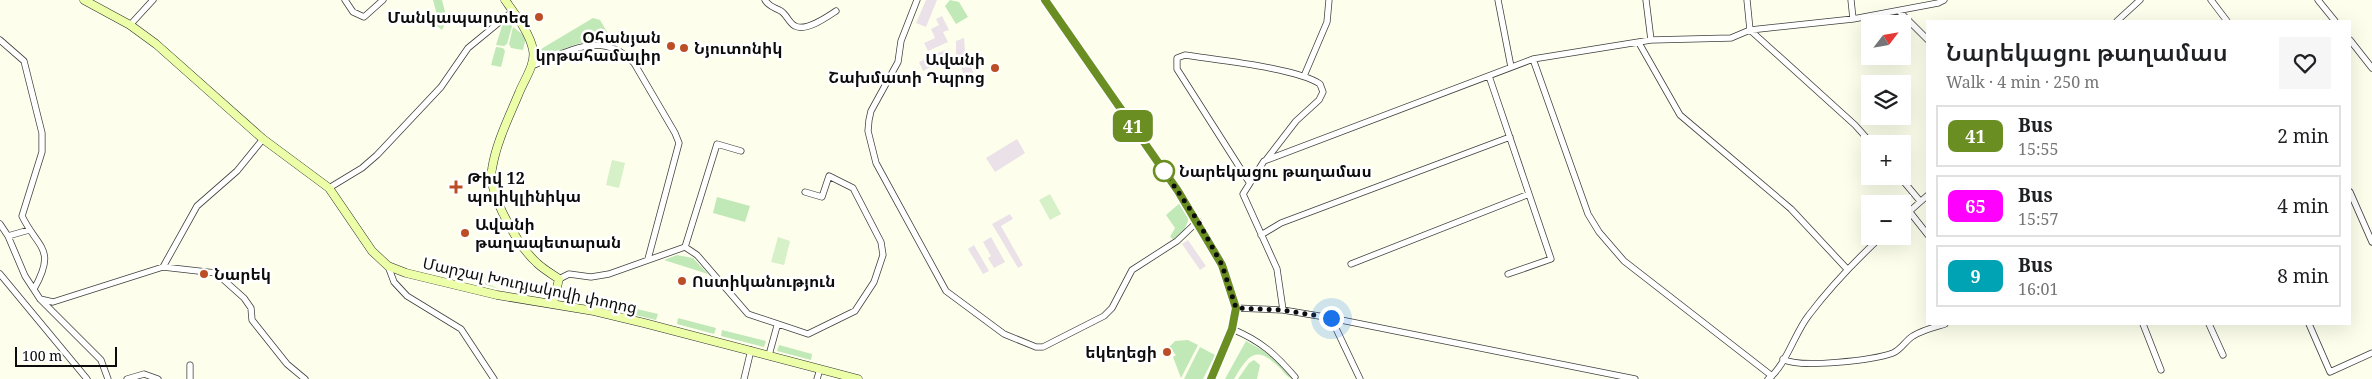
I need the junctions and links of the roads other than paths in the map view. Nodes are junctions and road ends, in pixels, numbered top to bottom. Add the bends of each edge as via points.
1 (84, 0) edge
2 (153, 0) edge
3 (345, 0) edge
4 (383, 0) edge
5 (505, 0) edge
6 (765, 0) edge
7 (917, 0) edge
8 (1046, 0) edge
9 (1329, 0) edge
10 (1498, 0) edge
11 (1646, 0) edge
12 (1747, 0) edge
13 (1850, 0) edge
14 (1944, 0) edge
15 (2140, 0) edge
16 (2211, 0) edge
17 (2318, 0) edge
18 (1899, 10) junction
19 (513, 11) junction
20 (836, 11) dead end
21 (1853, 18) junction
22 (2118, 20) edge
23 (2226, 20) edge
24 (2334, 20) edge
25 (130, 24) junction
26 (1750, 30) junction
27 (1926, 38) edge
28 (0, 40) edge
29 (1651, 40) junction
30 (2351, 41) edge
31 (1639, 43) junction
32 (1533, 59) junction
33 (531, 66) junction
34 (1511, 67) junction
35 (2372, 68) edge
36 (1304, 76) junction
37 (1489, 76) junction
38 (1864, 135) edge
39 (1510, 137) junction
40 (263, 139) junction
41 (742, 151) dead end
42 (1264, 161) junction
43 (1249, 182) junction
44 (1907, 185) edge
45 (329, 188) junction
46 (805, 192) dead end
47 (1529, 194) junction
48 (2351, 194) edge
49 (1926, 196) edge
50 (1920, 201) junction
51 (1911, 210) edge
52 (1911, 214) edge
53 (1198, 221) junction
54 (0, 224) edge
55 (29, 230) junction
56 (1926, 233) edge
57 (8, 236) junction
58 (1261, 236) junction
59 (2372, 242) edge
60 (1872, 245) edge
61 (685, 247) junction
62 (648, 259) junction
63 (1351, 264) dead end
64 (163, 266) junction
65 (388, 266) junction
66 (1847, 269) junction
67 (0, 274) edge
68 (1508, 274) dead end
69 (559, 279) junction
70 (34, 288) junction
71 (40, 299) junction
72 (553, 303) junction
73 (1236, 308) junction
74 (1283, 310) junction
75 (1331, 318) junction
76 (1942, 325) edge
77 (2144, 325) edge
78 (2209, 325) edge
79 (2309, 325) edge
80 (777, 326) junction
81 (1232, 329) junction
82 (751, 350) junction
83 (2372, 353) edge
84 (769, 355) junction
85 (2223, 355) dead end
86 (1783, 359) junction
87 (190, 365) dead end
88 (820, 368) junction
89 (2161, 370) dead end
90 (1295, 377) dead end
91 (1770, 378) edge
92 (87, 379) edge
93 (108, 379) edge
94 (127, 379) edge
95 (158, 379) edge
96 (190, 379) edge
97 (305, 379) edge
98 (494, 379) edge
99 (744, 379) edge
100 (817, 379) edge
101 (858, 379) edge
102 (1211, 379) edge
103 (1360, 379) edge
104 (1635, 379) edge

1 - 25 street, Մարշալ Խուդյակովի փողոց
2 - 25 street
3 - 4 street via 353,12 364,17
5 - 19 street
6 - 20 street via 798,27 816,24
7 - 53 street via 901,41 898,62 871,111 868,131 876,163 940,282 954,299 1004,334 1043,347 1104,316 1112,308 1132,270 1177,240
8 - 53 street
9 - 36 street via 1327,22
10 - 34 street
11 - 29 street
12 - 26 street
13 - 21 street
14 - 18 street
15 - 22 street
16 - 23 street
17 - 24 street
18 - 21 street
18 - 27 street
19 - 33 street via 534,52
19 - 45 street via 468,48 441,87 383,149 362,168
21 - 26 street
25 - 40 street, Մարշալ Խուդյակովի փողոց via 177,61 215,99
26 - 29 street via 1731,38
26 - 38 street
28 - 55 street via 24,61 42,133 42,152 22,216
29 - 31 street
30 - 35 street
31 - 32 street
31 - 66 street via 1680,115 1791,209
32 - 34 street
32 - 91 street via 1588,214 1598,232 1624,261
33 - 62 street via 595,44 612,47 634,63 676,134 678,143
33 - 69 street via 499,140 491,170 492,184 508,223 536,262
34 - 37 street
36 - 42 street via 1320,84 1322,96 1296,121
36 - 43 street via 1185,56 1177,58 1176,70
37 - 39 street
37 - 42 street
39 - 47 street
39 - 58 street via 1281,223
40 - 45 street, Մարշալ Խուդյակովի փողոց
40 - 64 street via 237,171 197,206
41 - 61 street via 717,144
42 - 43 street
43 - 58 street via 1244,199
44 - 50 street
45 - 65 street, Մարշալ Խուդյակովի փողոց via 372,251
46 - 80 street via 822,197 829,176 853,188 880,242 883,255 874,282 855,311 808,334
47 - 63 street
47 - 68 street via 1551,259
48 - 59 street
49 - 50 street
50 - 51 street
52 - 56 street
53 - 73 street via 1222,265
54 - 57 street
55 - 57 street
55 - 70 street via 42,244 44,258 44,271
57 - 70 street via 25,276
58 - 74 street via 1277,269
60 - 66 street
61 - 62 street
61 - 80 street via 697,255 748,314
62 - 69 street via 609,274 591,277 569,274
64 - 71 street via 53,302
64 - 97 street via 216,273 244,298 251,308 252,320 287,364
65 - 72 street, Մարշալ Խուդյակովի փողոց via 497,295
65 - 98 street via 394,282 406,296 461,329
66 - 86 street via 1807,316
67 - 92 street
69 - 72 street
70 - 71 street
71 - 93 street via 101,360
72 - 82 street, Մարշալ Խուդյակովի փողոց
73 - 74 street
73 - 81 street
74 - 75 street
75 - 103 street
75 - 104 street
76 - 86 street via 1913,335 1894,353 1808,364
77 - 89 street
78 - 85 street
79 - 83 street via 2330,372
80 - 84 street
81 - 90 street via 1273,352
81 - 102 street
82 - 84 street, Մարշալ Խուդյակովի փողոց
82 - 99 street
84 - 88 street, Մարշալ Խուդյակովի փողոց
86 - 91 street
87 - 96 street
88 - 100 street
88 - 101 street, Մարշալ Խուդյակովի փողոց
94 - 95 street via 144,374

